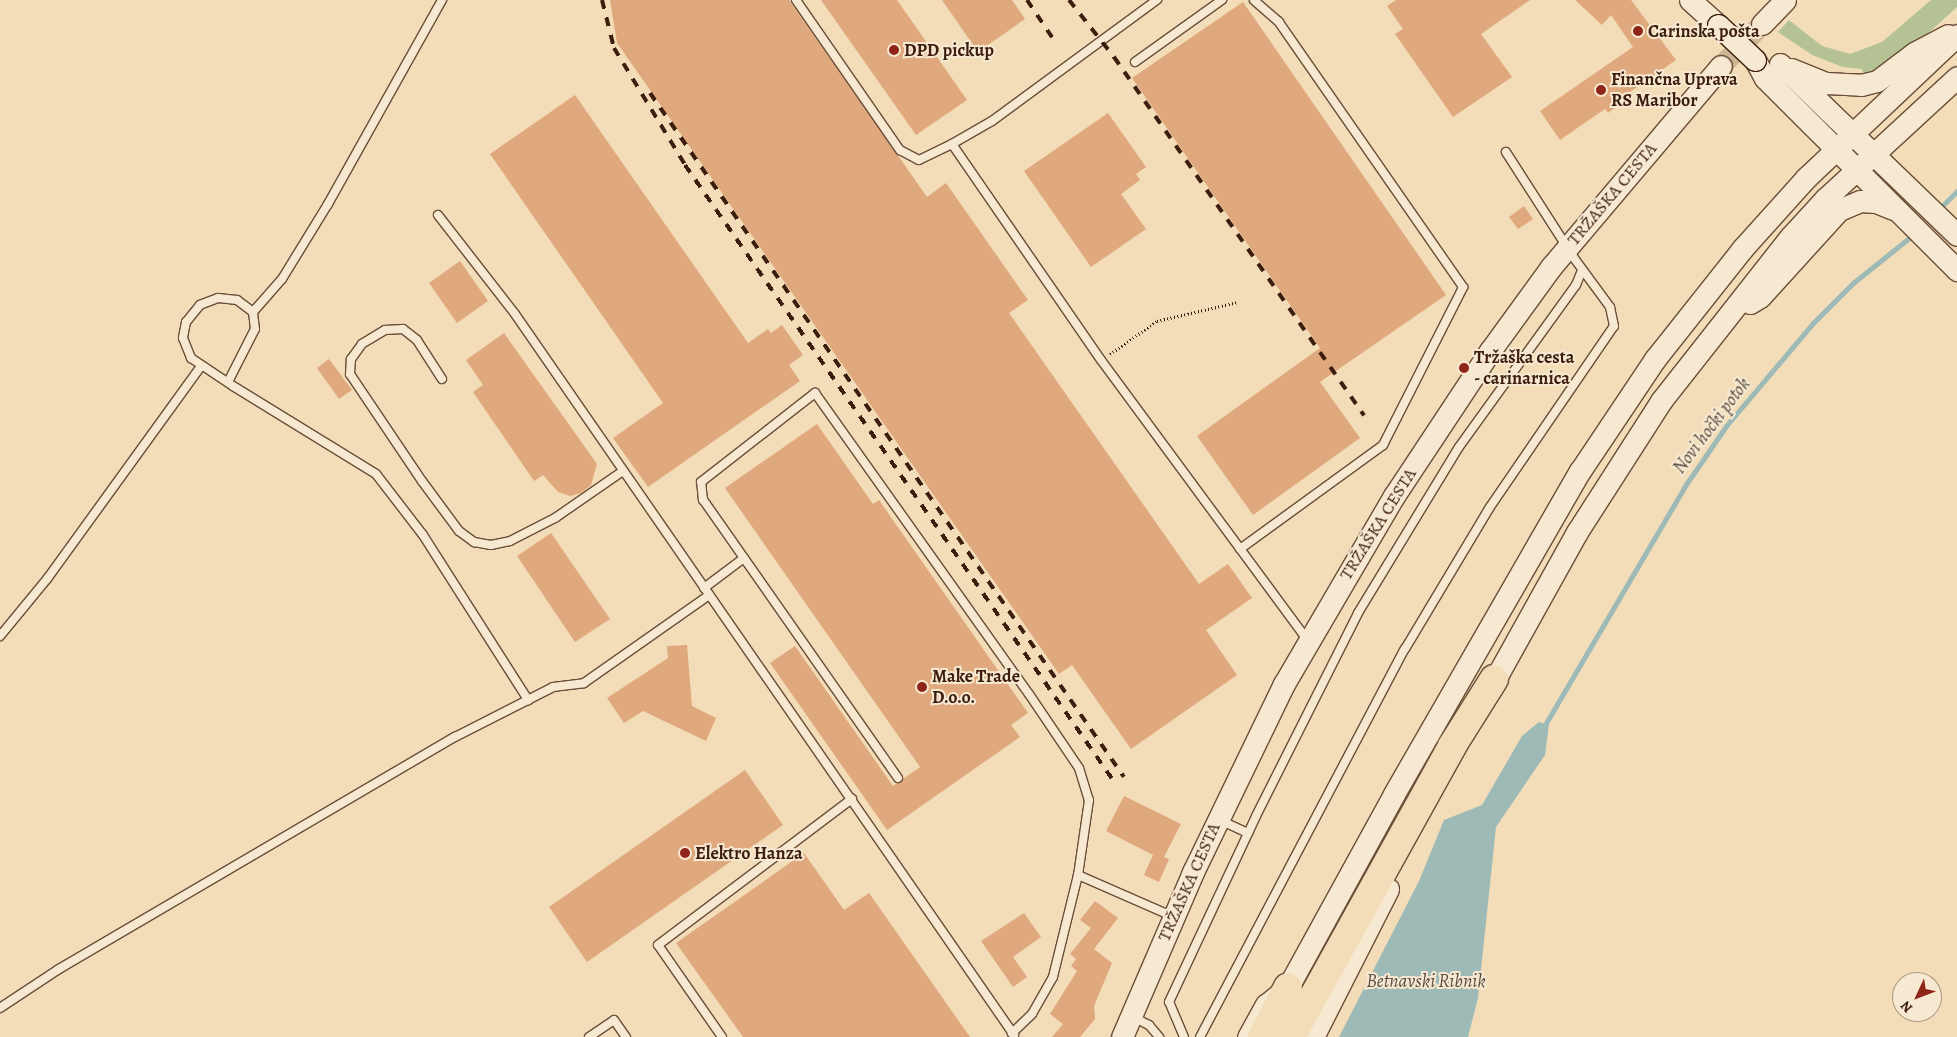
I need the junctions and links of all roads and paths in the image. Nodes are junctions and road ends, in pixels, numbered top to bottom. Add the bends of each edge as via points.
1 (442, 0) edge
2 (796, 0) edge
3 (1157, 0) edge
4 (1222, 0) edge
5 (1254, 0) edge
6 (1690, 0) edge
7 (1785, 0) edge
8 (1762, 24) tunnel mouth
9 (1957, 30) edge
10 (1957, 35) edge
11 (1755, 60) junction
12 (1135, 62) dead end
13 (1780, 64) junction
14 (1721, 66) tunnel mouth
15 (1957, 77) edge
16 (1854, 133) junction
17 (952, 144) junction
18 (1836, 149) junction
19 (1506, 152) dead end
20 (1875, 153) junction
21 (1856, 169) junction
22 (1898, 212) junction
23 (438, 215) dead end
24 (1955, 233) edge
25 (1567, 247) junction
26 (1582, 270) junction
27 (1957, 270) edge
28 (1238, 302) dead end
29 (253, 312) junction
30 (1730, 313) junction
31 (1101, 360) junction
32 (201, 366) junction
33 (442, 379) dead end
34 (228, 382) junction
35 (623, 472) junction
36 (1240, 549) junction
37 (744, 558) junction
38 (706, 591) junction
39 (0, 636) edge
40 (1308, 640) junction
41 (1494, 680) junction
42 (528, 700) junction
43 (898, 778) dead end
44 (852, 800) junction
45 (1218, 819) junction
46 (1248, 833) junction
47 (1078, 875) junction
48 (1174, 916) junction
49 (1288, 987) junction
50 (0, 1008) edge
51 (1131, 1016) junction
52 (1014, 1035) edge
53 (589, 1037) edge
54 (626, 1037) edge
55 (722, 1037) edge
56 (1122, 1037) edge
57 (1158, 1037) edge
58 (1184, 1037) edge
59 (1200, 1037) edge
60 (1248, 1037) edge
61 (1262, 1037) edge
62 (1291, 1037) edge
63 (1313, 1037) edge

1 - 29 lane via 328,204 282,279
2 - 17 lane via 900,150 919,160
3 - 17 lane via 992,121
4 - 12 lane
5 - 36 lane via 1279,22 1463,287 1383,445
6 - 11 main road, bridge
7 - 8 main road
9 - 13 main road via 1914,53 1877,81 1861,85 1826,83
10 - 16 main road
11 - 13 main road
11 - 18 main road via 1765,78
13 - 16 main road
14 - 25 main road, TRŽAŠKA CESTA
15 - 20 main road
16 - 18 main road
16 - 20 main road
17 - 31 lane
18 - 21 main road
18 - 49 main road via 1711,285 1610,422 1394,794
19 - 25 lane
20 - 21 main road
20 - 24 main road
21 - 22 main road
21 - 30 main road via 1791,236
22 - 27 main road
22 - 30 main road via 1876,202 1860,201 1839,210 1760,297
23 - 35 lane via 514,314
25 - 26 lane
25 - 40 main road, TRŽAŠKA CESTA via 1490,350 1394,496
26 - 46 lane via 1576,285 1459,447 1358,613
26 - 59 lane via 1610,307 1614,326 1490,507 1405,649
28 - 31 path via 1157,322
29 - 32 lane via 237,300 218,298 200,305 186,322 183,338 191,358
29 - 34 lane via 255,329
30 - 41 main road via 1662,401 1619,464
31 - 36 lane
32 - 34 lane
32 - 39 lane via 47,579
33 - 35 lane via 416,340 403,329 385,330 362,344 351,359 350,374 422,481 459,531 474,542 491,545 510,541 555,518
34 - 42 lane via 376,474 423,536
35 - 38 lane
36 - 40 lane
37 - 38 lane
37 - 43 lane
37 - 47 lane via 703,500 701,482 815,393 1079,768 1090,800
38 - 42 lane via 584,682 553,687
38 - 44 lane
40 - 45 main road, TRŽAŠKA CESTA
41 - 62 highway via 1452,746
41 - 63 main road via 1450,773
42 - 50 lane via 456,737 59,969
44 - 52 lane
44 - 55 lane via 658,945
45 - 46 lane
45 - 48 main road, TRŽAŠKA CESTA
46 - 58 lane via 1169,1002
47 - 48 lane
47 - 52 lane via 1053,977 1032,1014
48 - 51 main road, TRŽAŠKA CESTA
49 - 60 main road via 1266,1005
49 - 61 highway
51 - 56 main road, TRŽAŠKA CESTA
51 - 57 lane via 1149,1025
53 - 54 lane via 614,1020

